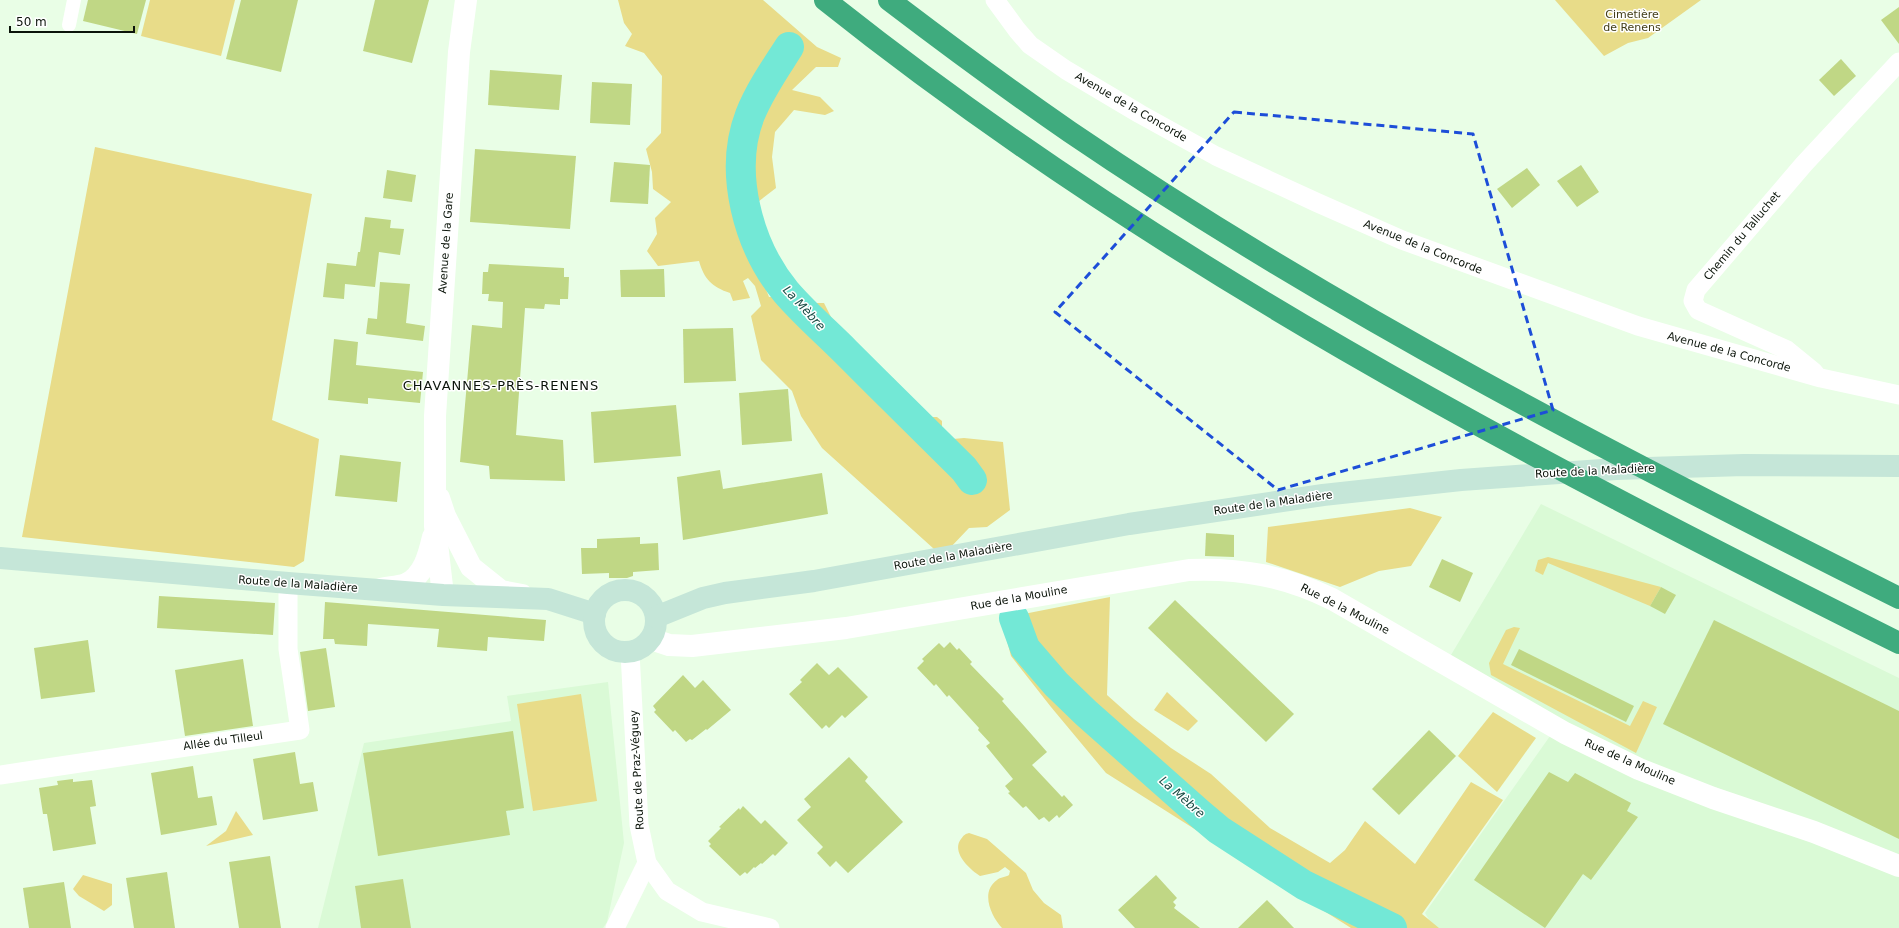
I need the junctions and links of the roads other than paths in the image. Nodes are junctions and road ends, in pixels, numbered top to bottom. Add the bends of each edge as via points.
1 (74, 0) edge
2 (466, 0) edge
3 (825, 0) edge
4 (889, 0) edge
5 (995, 0) edge
6 (68, 25) dead end
7 (1899, 62) edge
8 (1821, 378) junction
9 (1899, 395) edge
10 (1899, 466) edge
11 (436, 487) junction
12 (435, 526) junction
13 (0, 558) edge
14 (288, 583) junction
15 (377, 590) junction
16 (443, 595) junction
17 (1899, 598) edge
18 (548, 600) junction
19 (595, 614) junction
20 (656, 617) junction
21 (651, 639) junction
22 (1899, 643) edge
23 (630, 652) junction
24 (0, 775) edge
25 (647, 863) junction
26 (1899, 866) edge
27 (615, 928) edge
28 (770, 928) edge

1 - 6 street
2 - 11 street, Avenue de la Gare via 459,52 435,416
3 - 22 highway via 987,122 1123,215 1251,295 1513,445 1700,544
4 - 17 highway via 1070,132 1322,291 1544,416
5 - 8 street, Avenue de la Concorde via 1030,45 1066,70 1216,156 1318,203 1402,240 1638,326
7 - 8 street, Chemin du Talluchet via 1804,164 1696,290 1693,301 1698,310 1787,350
8 - 9 street, Avenue de la Concorde
10 - 20 main road, Route de la Maladière via 1744,465 1616,469 1461,480 1323,495 1129,524 814,581 703,598
11 - 12 street, Avenue de la Gare
11 - 18 street, Avenue de la Gare via 445,516 471,567 501,591
12 - 15 street, Avenue de la Gare via 428,558 421,570 406,584
12 - 16 street, Avenue de la Gare
13 - 14 main road, Route de la Maladière
14 - 15 main road, Route de la Maladière
14 - 24 street, Allée du Tilleul via 288,649 300,730
15 - 16 main road, Route de la Maladière
16 - 18 main road, Route de la Maladière
18 - 19 main road, Route de la Maladière
19 - 20 main road via 605,598 627,590 645,598
19 - 23 main road via 596,634 601,641 613,650
20 - 21 main road via 656,628
21 - 23 main road via 641,648
21 - 26 street, Rue de la Mouline via 669,645 692,646 846,628 1189,570 1217,569 1272,576 1305,586 1332,599 1565,733 1639,769 1713,798 1814,832
23 - 25 street, Route de Praz-Véguey via 639,825
25 - 27 street
25 - 28 street, Route de Praz-Véguey via 667,891 702,912

